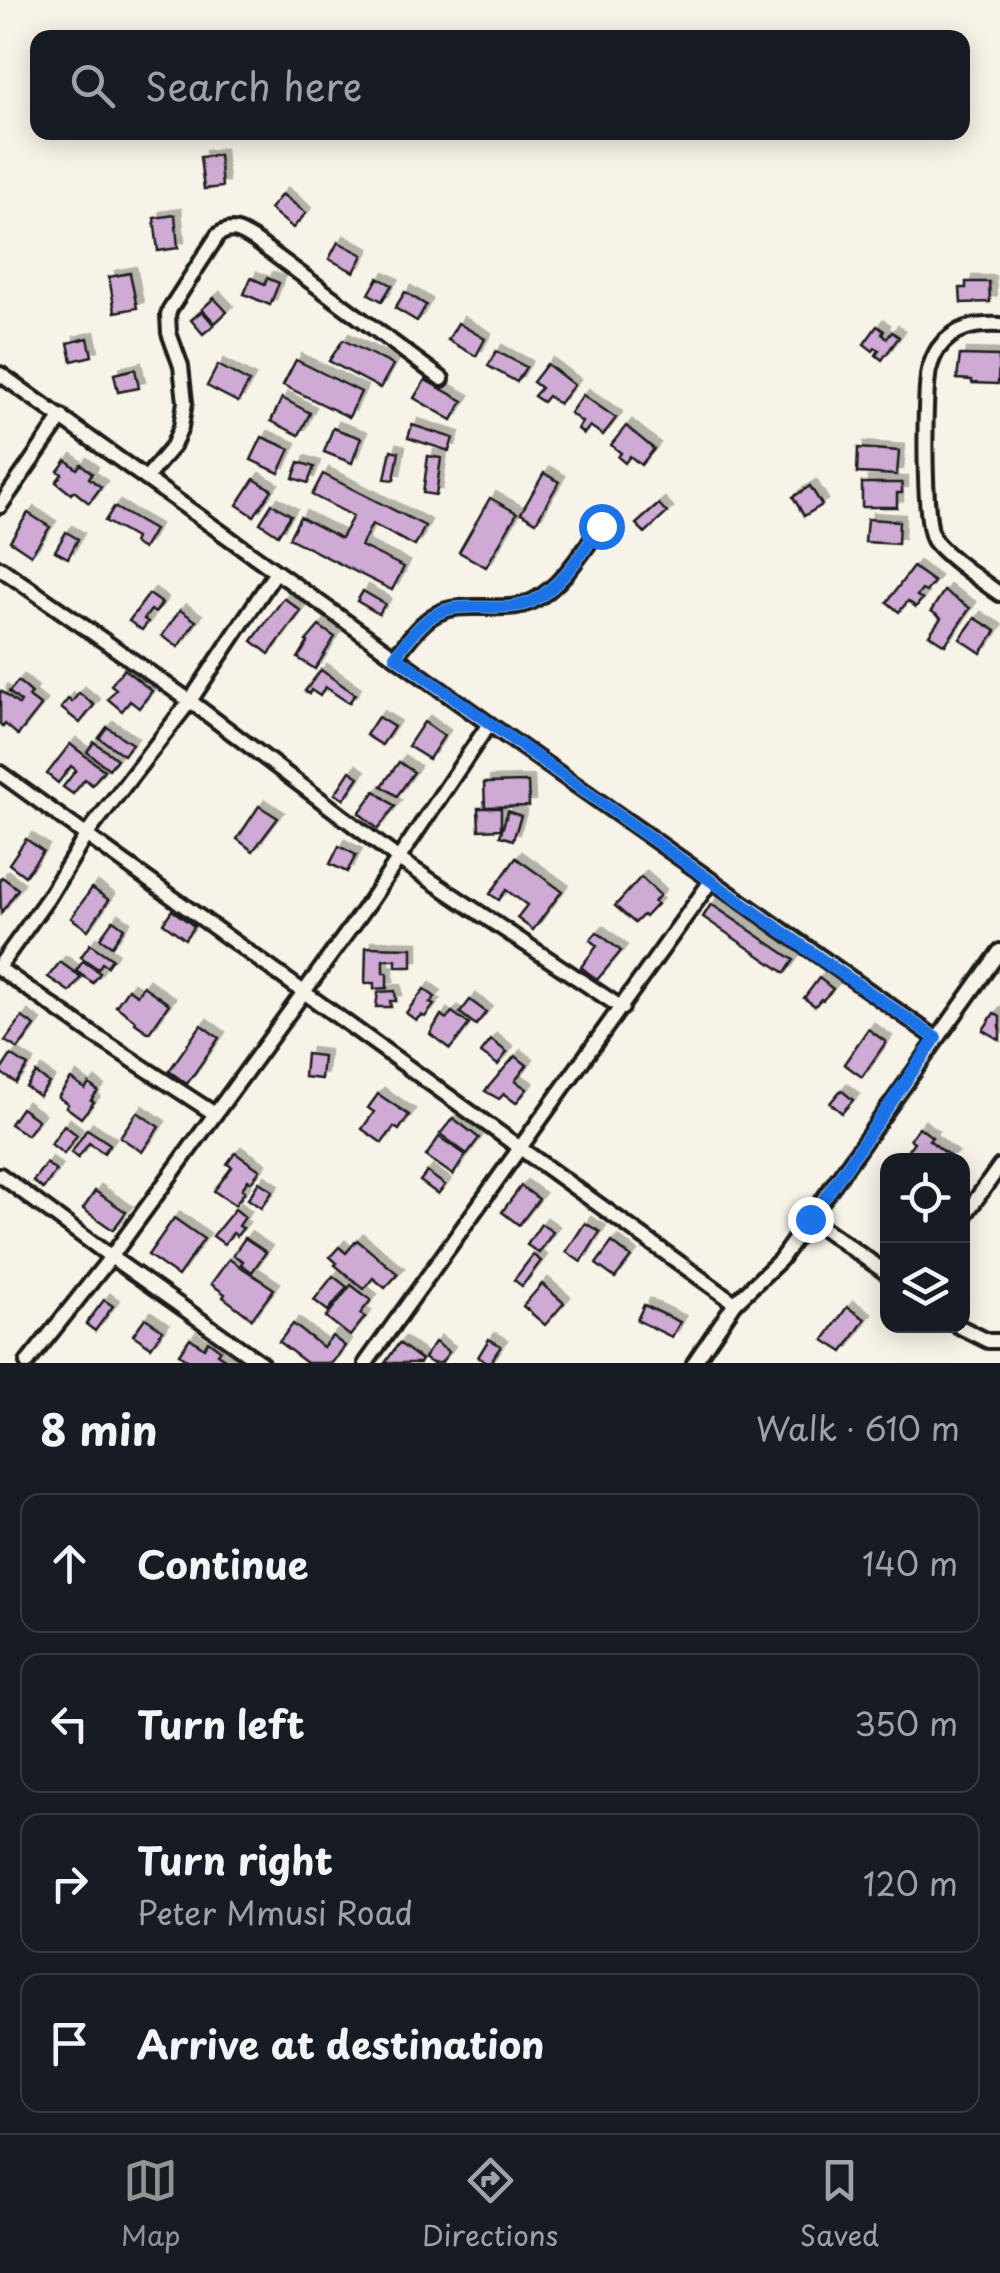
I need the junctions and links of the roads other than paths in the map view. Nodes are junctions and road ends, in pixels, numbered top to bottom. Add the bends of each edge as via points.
1 (1000, 324) edge
2 (0, 374) edge
3 (442, 379) dead end
4 (62, 417) junction
5 (146, 478) junction
6 (0, 506) edge
7 (601, 526) dead end
8 (0, 568) edge
9 (276, 572) junction
10 (1000, 594) edge
11 (395, 656) junction
12 (190, 702) junction
13 (489, 724) junction
14 (0, 773) edge
15 (87, 834) junction
16 (400, 860) junction
17 (711, 881) junction
18 (1000, 951) edge
19 (0, 967) edge
20 (304, 992) junction
21 (622, 1008) junction
22 (936, 1038) junction
23 (215, 1114) junction
24 (519, 1146) junction
25 (1000, 1166) edge
26 (0, 1175) edge
27 (970, 1207) edge
28 (810, 1219) junction
29 (111, 1257) junction
30 (880, 1268) edge
31 (734, 1303) junction
32 (970, 1332) edge
33 (1000, 1341) edge
34 (28, 1363) edge
35 (261, 1363) edge
36 (366, 1363) edge
37 (694, 1363) edge

1 - 10 street via 960,330 937,351 929,372 927,475 934,540
2 - 4 street
3 - 5 street via 256,241 225,230 170,308 168,333 182,366 185,402 174,446
4 - 5 street
4 - 6 street
5 - 9 street
7 - 11 street via 561,580 537,599 446,610 424,622
8 - 12 street
9 - 11 street
9 - 12 street
11 - 13 street
12 - 15 street
12 - 16 street
13 - 16 street
13 - 17 street
14 - 15 street
15 - 19 street
15 - 20 street
16 - 20 street
16 - 21 street
17 - 21 street
17 - 22 street
18 - 22 street
19 - 23 street
20 - 23 street
20 - 24 street
21 - 24 street
22 - 28 street
23 - 29 street
24 - 31 street
24 - 36 street
25 - 27 street
26 - 29 street
28 - 30 street
28 - 31 street via 780,1260
29 - 34 street
29 - 35 street
31 - 37 street
32 - 33 street

